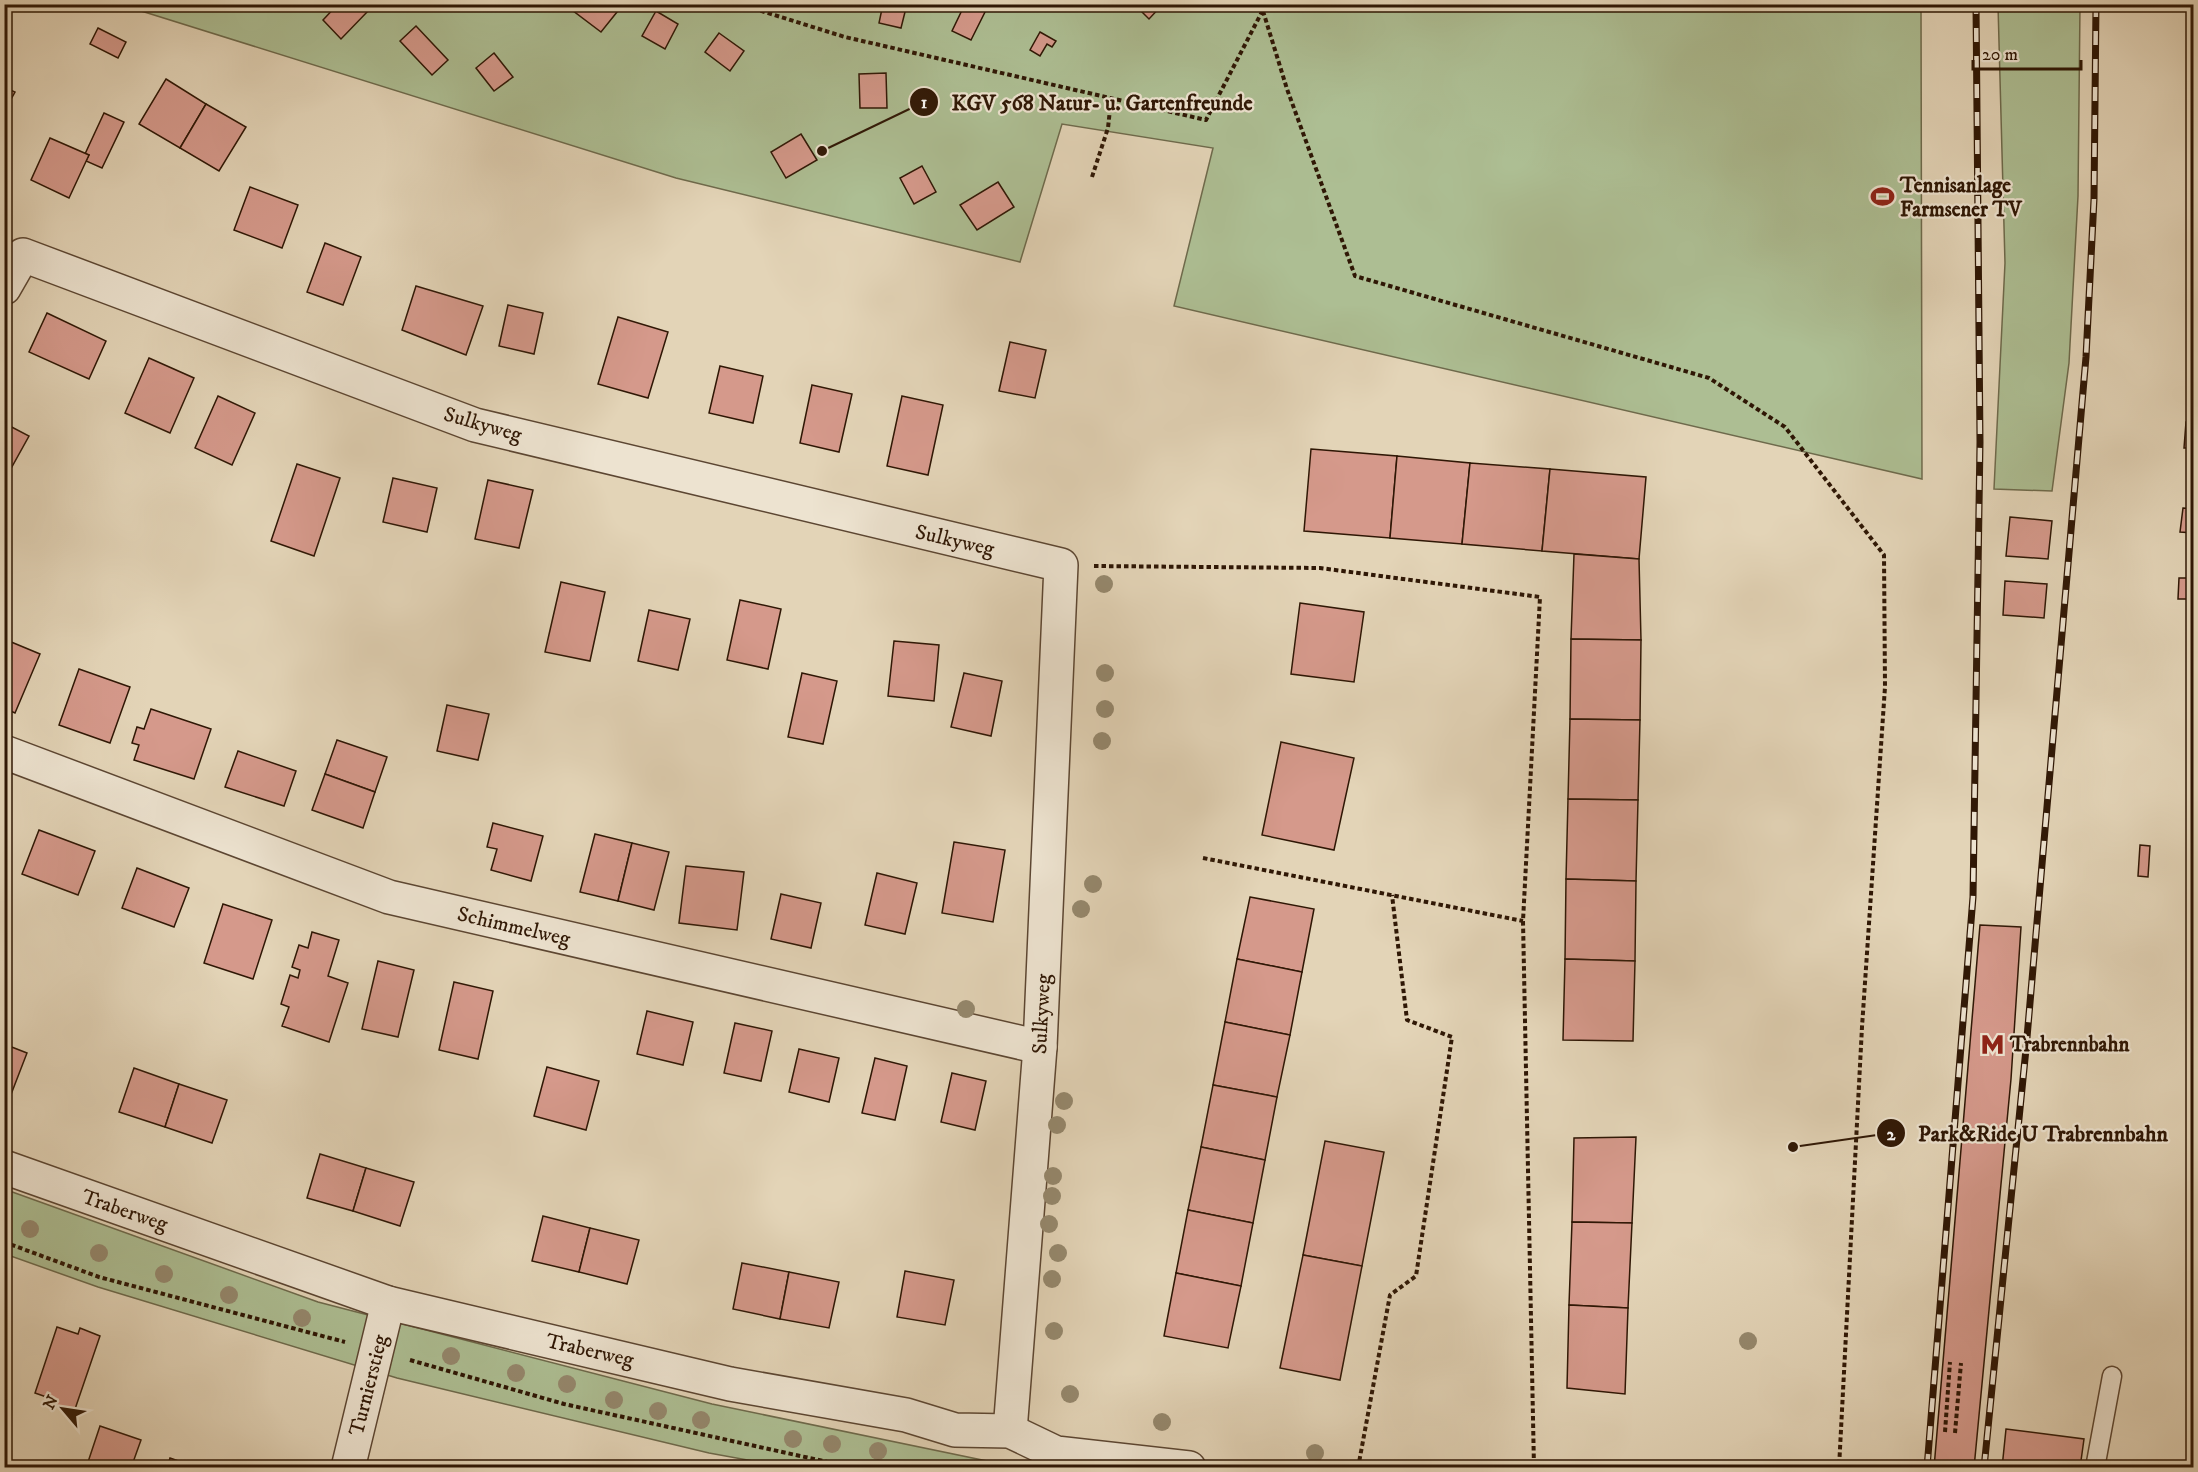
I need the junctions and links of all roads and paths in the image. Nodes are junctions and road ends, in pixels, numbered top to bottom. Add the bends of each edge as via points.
1 (739, 4) edge
2 (1266, 4) edge
3 (1263, 11) junction
4 (1111, 100) junction
5 (1092, 177) dead end
6 (14, 251) edge
7 (4, 288) edge
8 (1093, 566) dead end
9 (4, 752) edge
10 (1203, 858) dead end
11 (1392, 895) junction
12 (1523, 921) junction
13 (1040, 1047) junction
14 (4, 1167) edge
15 (4, 1242) edge
16 (388, 1302) junction
17 (376, 1350) junction
18 (1950, 1362) dead end
19 (1961, 1363) dead end
20 (2112, 1376) dead end
21 (1010, 1431) junction
22 (1946, 1432) dead end
23 (1955, 1433) dead end
24 (1055, 1460) edge
25 (348, 1467) edge
26 (855, 1467) edge
27 (1189, 1467) edge
28 (1358, 1467) edge
29 (1534, 1467) edge
30 (1839, 1467) edge
31 (2095, 1467) edge

1 - 4 path via 845,37
2 - 3 path
3 - 4 path via 1206,120
3 - 30 path via 1287,90 1355,276 1709,378 1785,428 1884,555 1885,687
4 - 5 path via 1108,128
6 - 7 street
6 - 13 street, Sulkyweg via 475,425 1060,565
8 - 12 path via 1320,568 1540,597
9 - 13 street, Schimmelweg via 389,897
10 - 11 path
11 - 12 path
11 - 28 path via 1407,1020 1452,1037 1416,1276 1390,1295
12 - 29 path
13 - 21 street, Sulkyweg
14 - 16 street, Traberweg
15 - 17 path via 99,1277
16 - 17 street, Turnierstieg
16 - 21 street, Traberweg via 730,1384 906,1415 955,1430
17 - 25 street, Turnierstieg
17 - 26 path via 564,1404
18 - 22 path
19 - 23 path
20 - 31 lane
21 - 24 street, Traberweg
24 - 27 street, Traberweg

